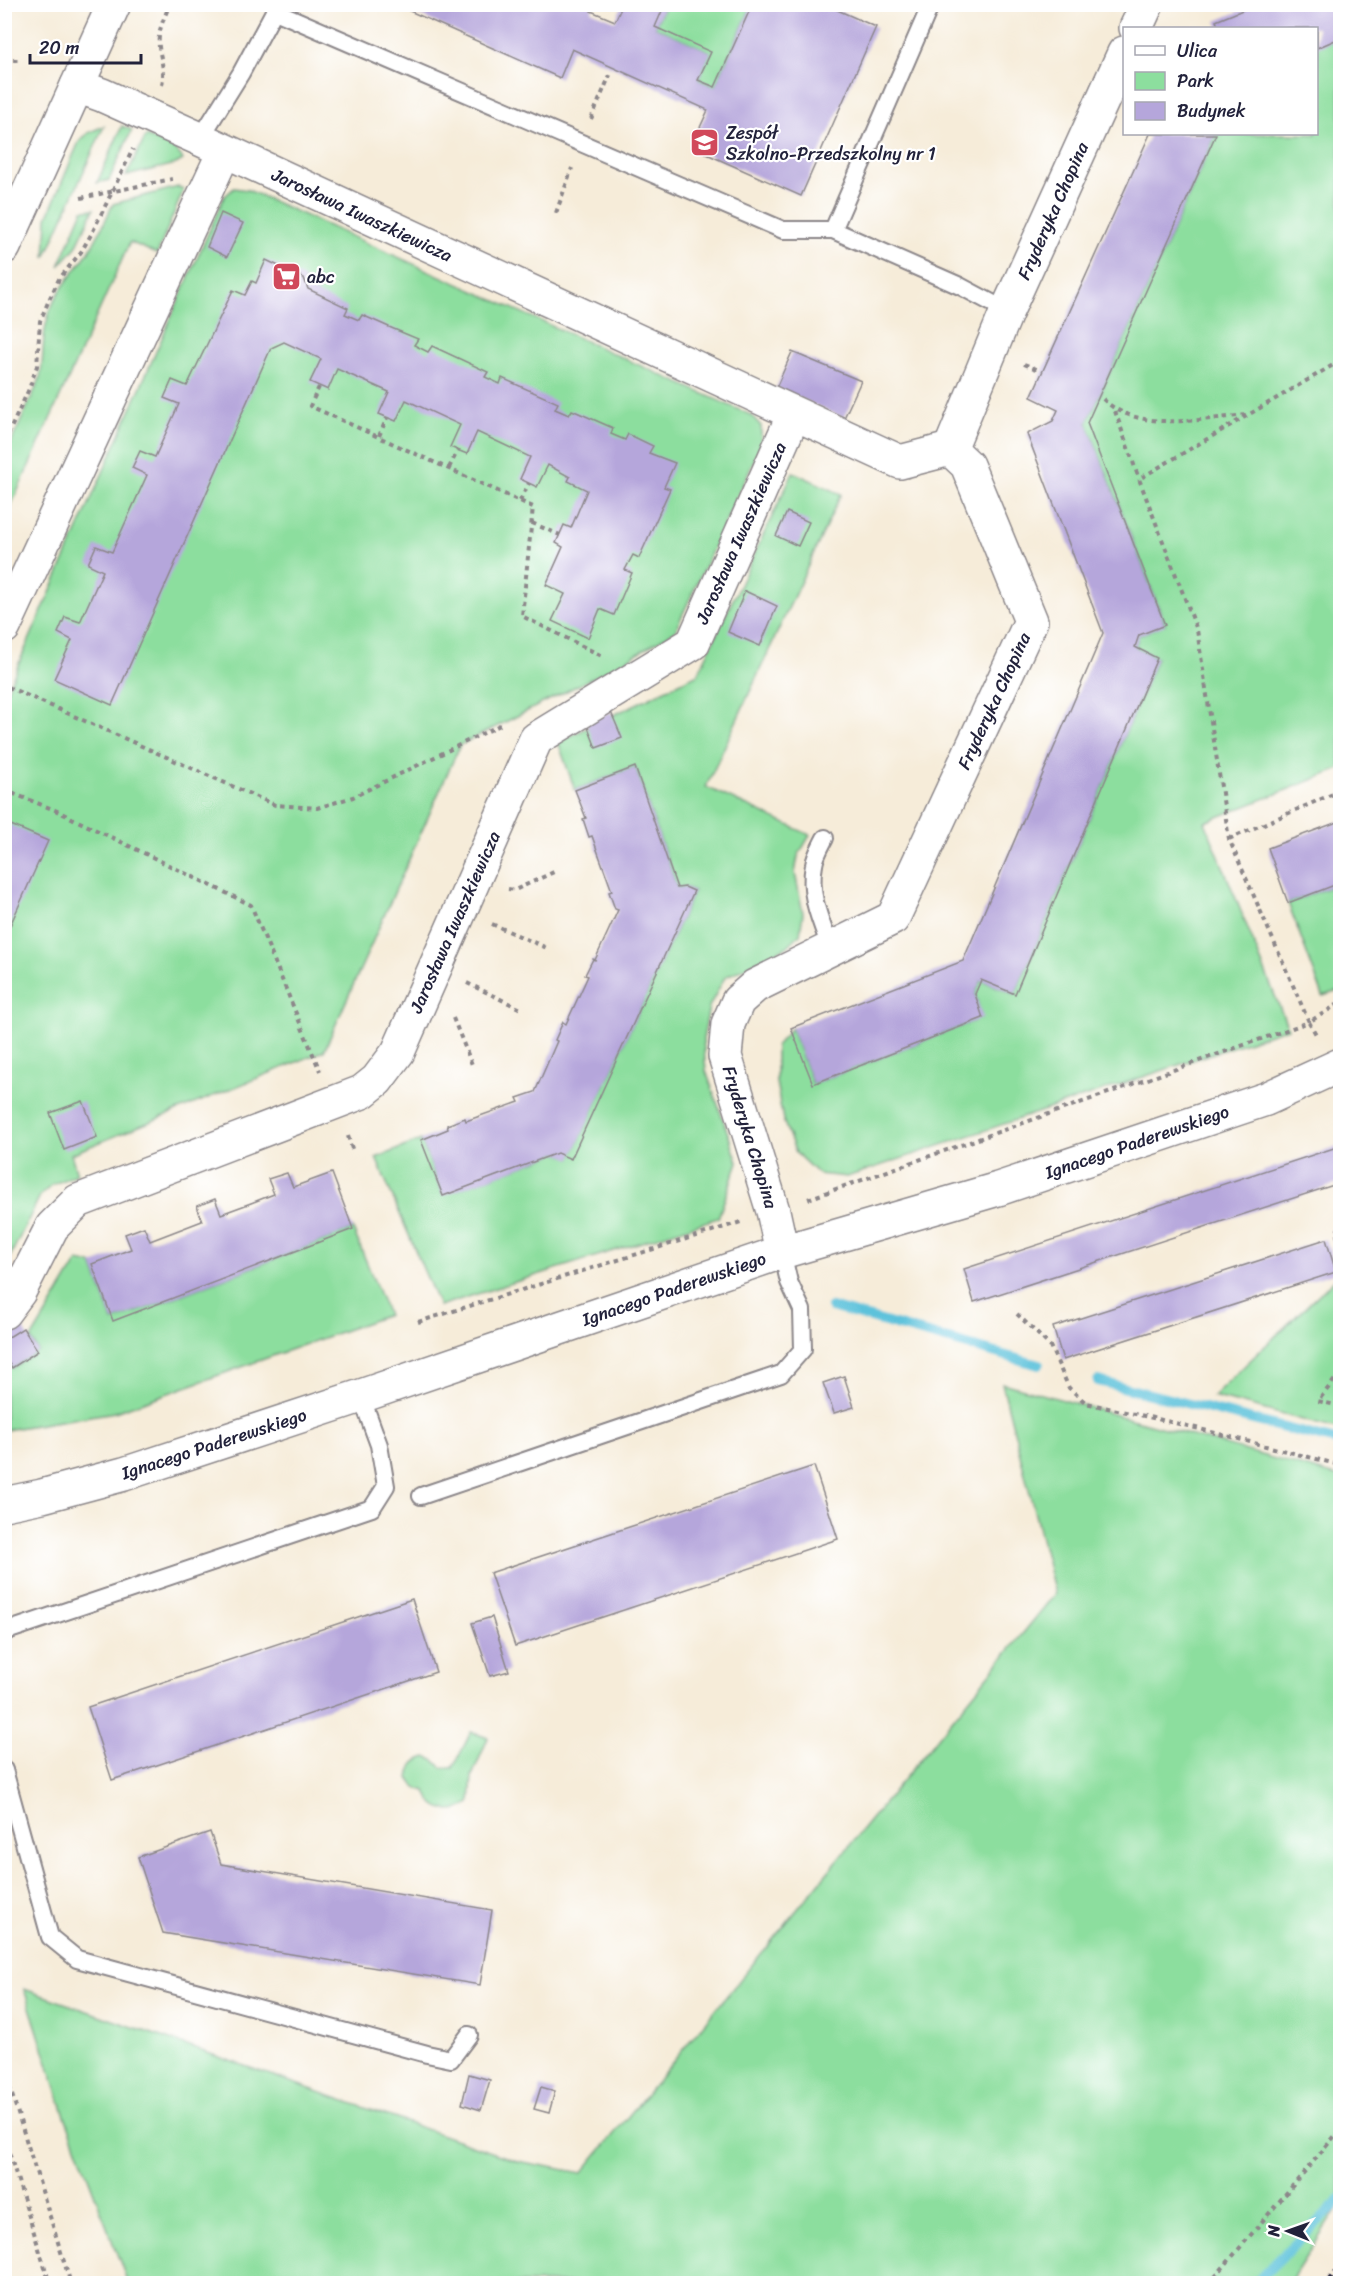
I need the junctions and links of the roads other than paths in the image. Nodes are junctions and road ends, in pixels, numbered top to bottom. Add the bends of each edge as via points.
1 (114, 4) edge
2 (931, 4) edge
3 (1147, 4) edge
4 (277, 8) edge
5 (1136, 27) edge
6 (1123, 57) edge
7 (77, 86) junction
8 (212, 145) junction
9 (833, 230) junction
10 (4, 247) edge
11 (1007, 311) junction
12 (794, 414) junction
13 (950, 449) junction
14 (4, 627) edge
15 (825, 838) dead end
16 (831, 949) junction
17 (1341, 1065) edge
18 (782, 1252) junction
19 (4, 1312) edge
20 (361, 1396) junction
21 (421, 1496) dead end
22 (4, 1504) edge
23 (4, 1632) edge
24 (4, 1770) edge
25 (469, 2035) dead end

1 - 7 street
2 - 9 lane
3 - 5 street
4 - 8 lane
4 - 9 lane via 783,230
6 - 11 street, Fryderyka Chopina
7 - 8 street, Jarosława Iwaszkiewicza
7 - 10 street
8 - 12 street, Jarosława Iwaszkiewicza
8 - 14 street
9 - 11 lane
11 - 13 street, Fryderyka Chopina
12 - 13 street, Jarosława Iwaszkiewicza via 900,462
12 - 19 street, Jarosława Iwaszkiewicza via 693,643 536,739 398,1052 377,1080 362,1092 78,1201 52,1227 19,1292
13 - 16 street, Fryderyka Chopina via 967,465 1031,621 892,918
15 - 16 lane via 814,864 812,883
16 - 18 street, Fryderyka Chopina via 755,986 738,1001 728,1024 725,1056
17 - 18 street, Ignacego Paderewskiego via 1266,1100 998,1189
18 - 20 street, Ignacego Paderewskiego
18 - 21 lane via 789,1282 802,1310 803,1349 781,1374
20 - 22 street, Ignacego Paderewskiego via 124,1474
20 - 23 lane via 379,1445 386,1486 372,1508
24 - 25 lane via 51,1936 77,1959 451,2059

